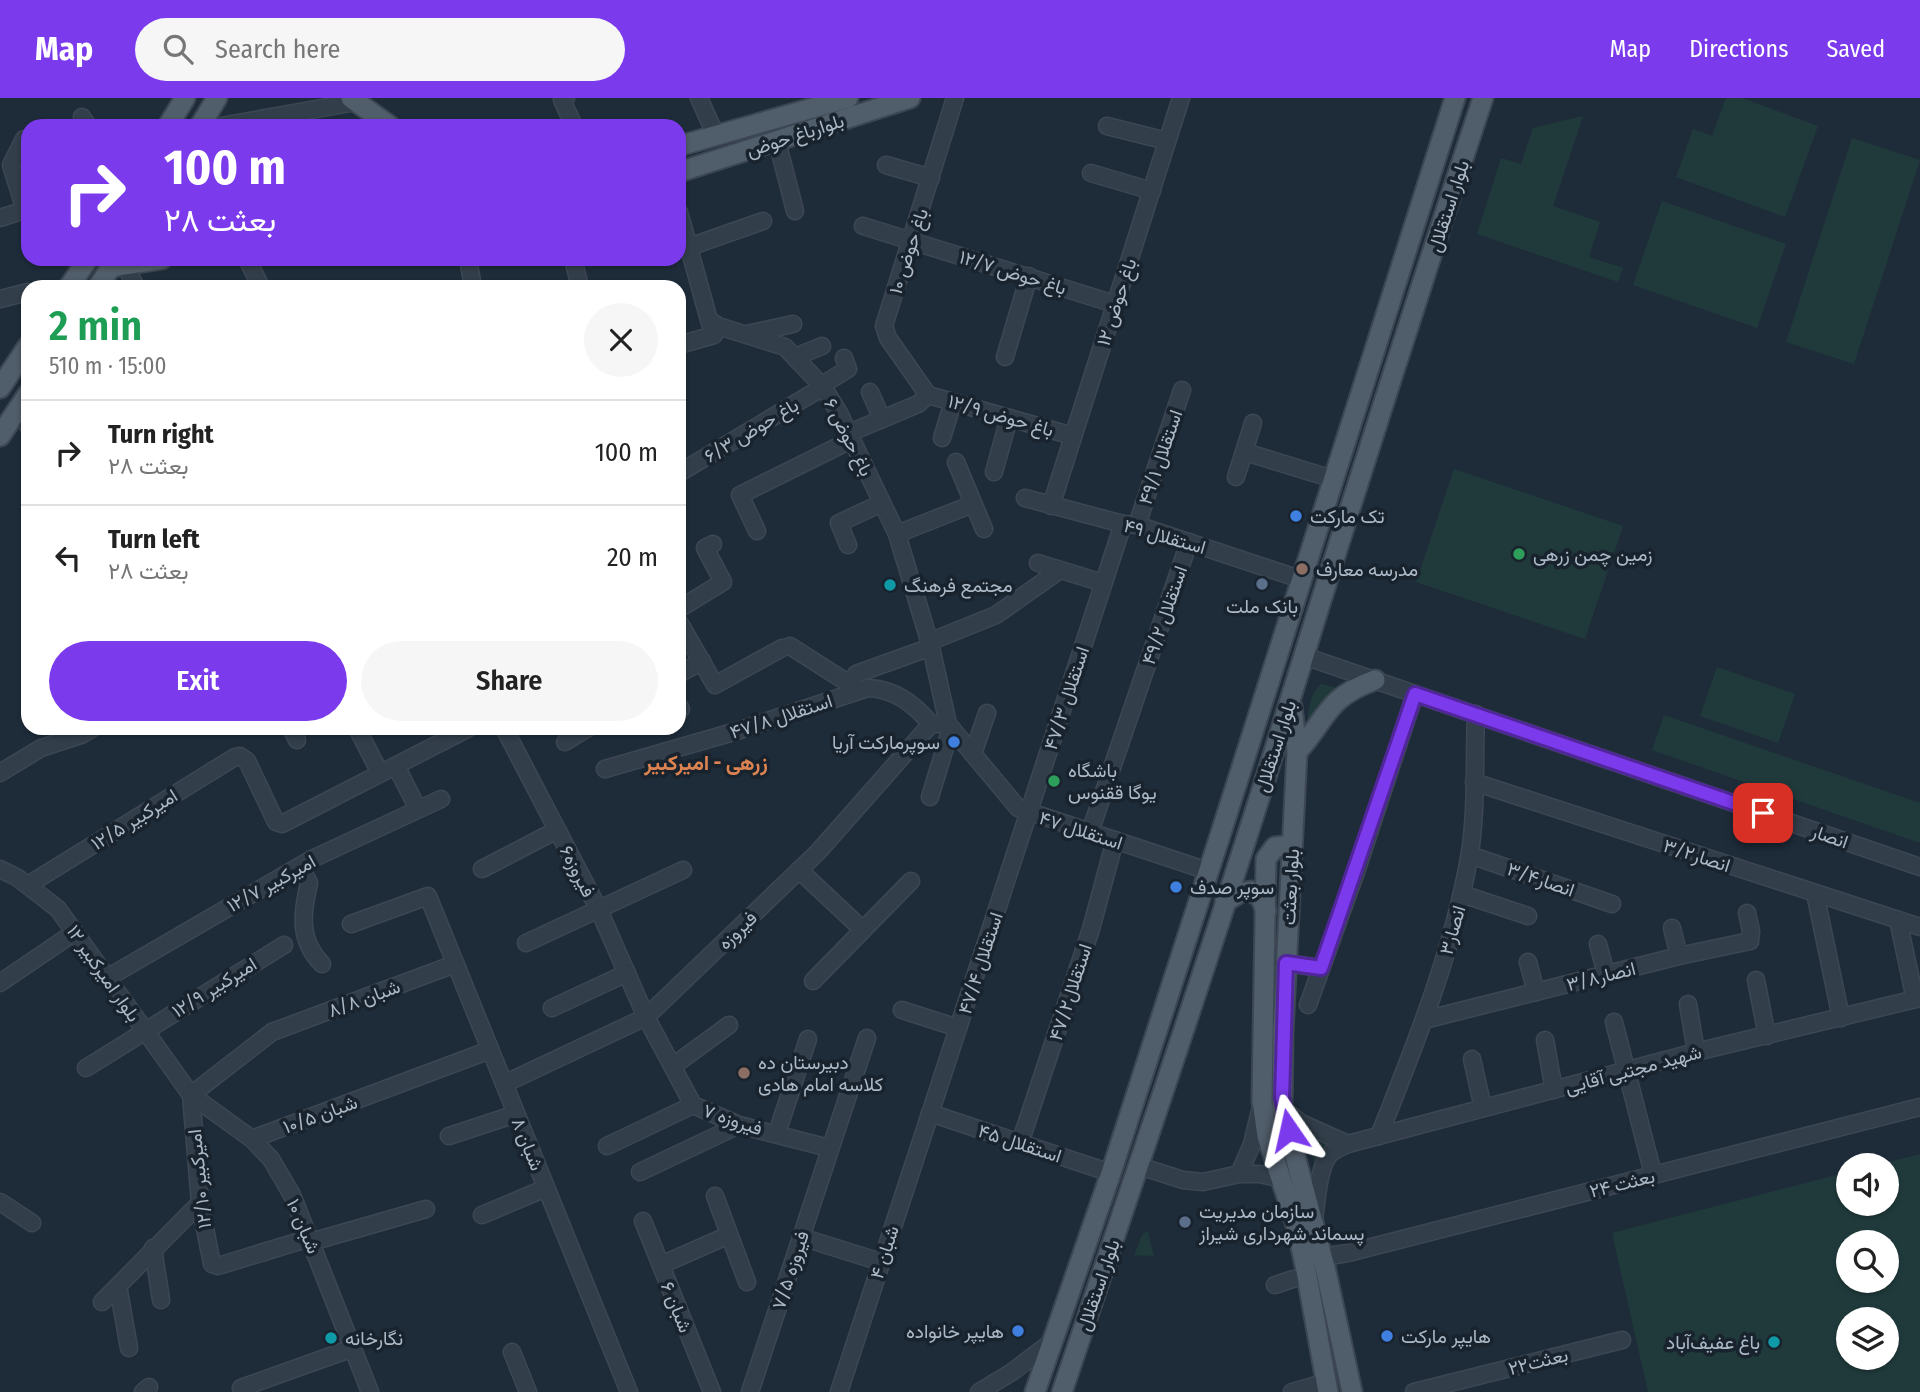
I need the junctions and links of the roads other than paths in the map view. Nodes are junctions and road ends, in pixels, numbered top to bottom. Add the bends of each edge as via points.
1 (186, 98) edge
2 (217, 98) edge
3 (566, 98) edge
4 (699, 98) edge
5 (848, 98) edge
6 (910, 98) edge
7 (956, 98) edge
8 (1181, 98) edge
9 (1455, 98) edge
10 (1484, 99) edge
11 (353, 100) edge
12 (875, 103) edge
13 (172, 119) edge
14 (204, 119) edge
15 (257, 119) edge
16 (380, 119) edge
17 (570, 119) edge
18 (1107, 126) dead end
19 (716, 136) junction
20 (777, 141) junction
21 (1167, 141) junction
22 (686, 144) edge
23 (21, 145) edge
24 (886, 165) dead end
25 (686, 170) edge
26 (1091, 173) dead end
27 (931, 178) junction
28 (1152, 191) junction
29 (21, 192) edge
30 (21, 211) edge
31 (794, 211) dead end
32 (0, 218) edge
33 (763, 221) dead end
34 (863, 226) dead end
35 (686, 236) edge
36 (911, 241) junction
37 (689, 247) junction
38 (116, 266) edge
39 (120, 266) edge
40 (1029, 276) junction
41 (104, 280) edge
42 (131, 280) edge
43 (21, 294) edge
44 (0, 299) edge
45 (1115, 304) junction
46 (709, 320) junction
47 (793, 324) dead end
48 (745, 335) junction
49 (686, 343) edge
50 (822, 346) dead end
51 (21, 356) edge
52 (795, 357) junction
53 (1004, 357) dead end
54 (844, 358) dead end
55 (822, 386) junction
56 (0, 388) edge
57 (1182, 390) dead end
58 (870, 391) dead end
59 (928, 395) junction
60 (953, 402) junction
61 (21, 413) edge
62 (1009, 418) junction
63 (882, 419) junction
64 (1253, 423) dead end
65 (0, 436) edge
66 (850, 436) junction
67 (1073, 436) junction
68 (942, 438) dead end
69 (1347, 438) junction
70 (1370, 445) junction
71 (1245, 452) junction
72 (956, 461) dead end
73 (686, 469) edge
74 (994, 472) dead end
75 (1237, 477) dead end
76 (1332, 480) junction
77 (1025, 498) dead end
78 (882, 503) junction
79 (973, 504) junction
80 (1051, 506) junction
81 (1130, 524) junction
82 (984, 529) dead end
83 (757, 531) dead end
84 (897, 534) junction
85 (1189, 542) junction
86 (713, 544) dead end
87 (848, 545) dead end
88 (1038, 562) dead end
89 (1060, 570) junction
90 (1303, 580) junction
91 (1103, 583) junction
92 (686, 605) edge
93 (686, 634) edge
94 (930, 645) junction
95 (1304, 656) junction
96 (702, 661) junction
97 (686, 670) edge
98 (1375, 680) junction
99 (858, 682) junction
100 (1415, 694) junction
101 (1291, 699) junction
102 (987, 713) dead end
103 (1476, 714) junction
104 (931, 724) junction
105 (949, 726) junction
106 (81, 735) edge
107 (360, 735) edge
108 (456, 735) edge
109 (508, 735) edge
110 (577, 735) edge
111 (565, 742) dead end
112 (1297, 752) junction
113 (974, 754) junction
114 (396, 766) junction
115 (605, 769) dead end
116 (0, 773) edge
117 (380, 774) junction
118 (1474, 782) junction
119 (930, 797) dead end
120 (441, 799) dead end
121 (418, 809) junction
122 (1029, 813) junction
123 (557, 830) junction
124 (1090, 832) junction
125 (1219, 839) junction
126 (1115, 840) junction
127 (1292, 852) junction
128 (1240, 853) junction
129 (1470, 855) junction
130 (300, 866) junction
131 (1920, 867) edge
132 (0, 869) edge
133 (482, 869) dead end
134 (683, 870) dead end
135 (799, 870) junction
136 (1208, 871) junction
137 (911, 881) dead end
138 (28, 885) junction
139 (1265, 892) junction
140 (1815, 893) junction
141 (1462, 894) junction
142 (1225, 902) junction
143 (1612, 904) dead end
144 (598, 910) junction
145 (1266, 914) junction
146 (1747, 914) dead end
147 (1528, 915) dead end
148 (1898, 920) junction
149 (351, 924) dead end
150 (1920, 927) edge
151 (1672, 928) dead end
152 (863, 930) junction
153 (75, 932) junction
154 (526, 943) dead end
155 (1598, 944) dead end
156 (284, 945) dead end
157 (1679, 956) junction
158 (1528, 962) dead end
159 (1286, 963) junction
160 (322, 964) dead end
161 (455, 964) junction
162 (1321, 968) junction
163 (627, 973) junction
164 (1606, 974) junction
165 (107, 978) junction
166 (1756, 980) dead end
167 (813, 981) dead end
168 (0, 983) edge
169 (1536, 992) junction
170 (1917, 999) edge
171 (1688, 1004) dead end
172 (1308, 1005) dead end
173 (552, 1008) dead end
174 (902, 1010) dead end
175 (646, 1017) junction
176 (1841, 1018) junction
177 (1424, 1020) junction
178 (1614, 1022) dead end
179 (729, 1025) dead end
180 (958, 1028) junction
181 (144, 1030) junction
182 (1767, 1036) junction
183 (808, 1038) dead end
184 (867, 1038) dead end
185 (1545, 1040) dead end
186 (491, 1051) junction
187 (1696, 1052) junction
188 (1472, 1059) dead end
189 (673, 1066) junction
190 (86, 1068) dead end
191 (1626, 1071) junction
192 (504, 1084) junction
193 (1554, 1090) junction
194 (191, 1095) junction
195 (1262, 1101) junction
196 (693, 1105) junction
197 (1920, 1107) edge
198 (1282, 1108) junction
199 (1483, 1108) junction
200 (930, 1113) junction
201 (516, 1114) junction
202 (739, 1125) junction
203 (777, 1133) junction
204 (449, 1136) dead end
205 (1379, 1136) junction
206 (252, 1139) junction
207 (1020, 1143) junction
208 (1348, 1144) junction
209 (607, 1146) dead end
210 (829, 1148) junction
211 (1139, 1166) junction
212 (640, 1172) dead end
213 (1111, 1173) junction
214 (1239, 1174) junction
215 (1653, 1174) junction
216 (1282, 1179) junction
217 (546, 1188) junction
218 (715, 1196) dead end
219 (0, 1202) edge
220 (200, 1203) junction
221 (426, 1209) dead end
222 (482, 1215) dead end
223 (1314, 1219) junction
224 (643, 1221) dead end
225 (32, 1223) dead end
226 (729, 1235) junction
227 (801, 1237) junction
228 (311, 1240) junction
229 (153, 1248) junction
230 (1323, 1257) junction
231 (1081, 1260) junction
232 (881, 1262) junction
233 (661, 1265) junction
234 (1104, 1268) junction
235 (1293, 1279) dead end
236 (747, 1282) dead end
237 (1275, 1285) dead end
238 (118, 1286) junction
239 (161, 1300) dead end
240 (102, 1302) dead end
241 (1622, 1340) dead end
242 (1053, 1341) junction
243 (129, 1348) dead end
244 (354, 1348) junction
245 (512, 1352) dead end
246 (1327, 1387) edge
247 (240, 1388) dead end
248 (370, 1392) edge
249 (528, 1392) edge
250 (629, 1392) edge
251 (712, 1392) edge
252 (750, 1392) edge
253 (839, 1392) edge
254 (979, 1392) edge
255 (1035, 1392) edge
256 (1062, 1392) edge
257 (1292, 1392) edge
258 (1352, 1392) edge
259 (1414, 1392) edge

1 - 13 main road
2 - 14 main road
3 - 17 street via 562,100
4 - 19 street
5 - 19 main road, بلوارباغ حوض
6 - 12 main road, بلوارباغ حوض
7 - 27 street, ۱۰ باغ حوض
8 - 21 street, ۱۲ باغ حوض
9 - 69 main road, بلوار استقلال
10 - 70 main road, بلوار استقلال
11 - 15 street
11 - 16 main road
12 - 20 main road, بلوارباغ حوض
18 - 21 street
19 - 22 main road, بلوارباغ حوض
20 - 25 main road, بلوارباغ حوض
20 - 31 street
21 - 28 street, ۱۲ باغ حوض
23 - 29 street via 11,165
24 - 27 street
26 - 28 street
27 - 36 street, ۱۰ باغ حوض
28 - 45 street, ۱۲ باغ حوض
30 - 32 street
33 - 37 street
34 - 36 street, ۱۲/۷ باغ حوض
35 - 37 street
36 - 40 street, ۱۲/۷ باغ حوض
36 - 59 street, ۱۰ باغ حوض via 884,326
37 - 46 street
38 - 41 main road
39 - 42 street
40 - 45 street, ۱۲/۷ باغ حوض
40 - 53 street
43 - 44 street
45 - 67 street, ۱۲ باغ حوض
46 - 48 street, ۶ باغ حوض
46 - 49 street via 713,335
47 - 48 street
48 - 52 street, ۶ باغ حوض via 785,347
50 - 52 street
51 - 56 main road
52 - 55 street, ۶ باغ حوض
54 - 55 street, ۶/۳ باغ حوض via 848,369
55 - 66 street, ۶ باغ حوض
55 - 73 street, ۶/۳ باغ حوض
57 - 81 street, ۴۹/۱ استقلال
58 - 63 street
59 - 60 street, ۱۲/۹ باغ حوض
59 - 63 street
60 - 62 street, ۱۲/۹ باغ حوض
60 - 68 street
61 - 65 main road
62 - 67 street, ۱۲/۹ باغ حوض
62 - 74 street
63 - 66 street
64 - 71 street
66 - 78 street, ۶ باغ حوض
66 - 83 street via 740,495
67 - 80 street, ۱۲ باغ حوض
69 - 70 main road
69 - 76 main road, بلوار استقلال
70 - 95 main road, بلوار استقلال
71 - 75 street
71 - 76 street
72 - 79 street
76 - 90 main road, بلوار استقلال
77 - 80 street, ۴۹ استقلال
78 - 84 street, ۶ باغ حوض
78 - 87 street via 839,523
79 - 82 street
79 - 84 street
80 - 81 street, ۴۹ استقلال
81 - 85 street, ۴۹ استقلال
81 - 91 street, ۴۹/۱ استقلال
84 - 94 street, ۶ باغ حوض
85 - 90 street, ۴۹ استقلال
85 - 124 street, ۴۹/۲ استقلال
86 - 92 street via 705,548 723,582
88 - 89 street
89 - 91 street
89 - 94 street via 996,615
90 - 125 main road, بلوار استقلال
91 - 122 street, ۴۷/۳ استقلال
93 - 96 street
94 - 99 street
94 - 105 street, ۴۷ استقلال
95 - 98 street, انصار
95 - 101 main road, بلوار استقلال
96 - 97 street
96 - 99 street via 715,685 786,647
98 - 100 street, انصار
98 - 112 main road via 1336,701
99 - 104 street, ۴۷/۸ استقلال via 914,704
99 - 115 street, ۴۷/۸ استقلال via 737,731
100 - 103 street, انصار
100 - 162 street
101 - 112 main road, بلوار بعثت
101 - 128 main road, بلوار استقلال
102 - 113 street
103 - 118 street, انصار۳
103 - 131 street, انصار
104 - 105 street
104 - 135 street, فیروزه
105 - 113 street, ۴۷ استقلال
105 - 119 street
106 - 116 street via 40,748
107 - 117 street
108 - 114 street
109 - 123 street, فیروزه۶
110 - 111 street
112 - 127 main road, بلوار بعثت
113 - 122 street, ۴۷ استقلال via 1018,808
114 - 117 street
114 - 121 street
117 - 138 street, ۱۲/۵ امیرکبیر via 279,824 247,761 235,757
118 - 129 street, انصار۳
118 - 140 street, انصار۳/۲
120 - 121 street, ۱۲/۷ امیرکبیر
121 - 130 street, ۱۲/۷ امیرکبیر
122 - 124 street, ۴۷ استقلال
122 - 180 street, ۴۷/۴ استقلال
123 - 133 street
123 - 144 street, فیروزه۶
124 - 126 street, ۴۷ استقلال
125 - 128 main road
125 - 136 main road, بلوار استقلال
126 - 136 street, ۴۷ استقلال
126 - 207 street, استقلال۴۷/۲ via 1091,929
127 - 139 main road, بلوار بعثت via 1275,847 1266,859
127 - 159 main road, بلوار بعثت
128 - 139 main road
128 - 142 main road, بلوار استقلال
129 - 141 street, انصار۳
129 - 143 street, انصار۳/۴
130 - 160 street via 309,883 303,931
130 - 165 street, ۱۲/۷ امیرکبیر
132 - 138 street, ۱۲ بلوار امیرکبیر
134 - 144 street
135 - 152 street
135 - 175 street, فیروزه
136 - 213 main road, بلوار استقلال
137 - 152 street
138 - 153 street, ۱۲ بلوار امیرکبیر via 58,909
139 - 145 main road, بلوار بعثت
140 - 148 street, انصار۳/۲
140 - 176 street
141 - 147 street
141 - 177 street, انصار۳
142 - 145 main road via 1251,891 1261,898
142 - 211 main road, بلوار استقلال
144 - 154 street
144 - 163 street, فیروزه۶
145 - 195 main road, بلوار بعثت
146 - 157 street, انصار۳/۸ via 1750,941
148 - 150 street, انصار۳/۲
148 - 170 street
149 - 161 street, ۸ شبان via 428,896
151 - 157 street
152 - 167 street
153 - 165 street, ۱۲ بلوار امیرکبیر
153 - 168 street
155 - 164 street
156 - 181 street, ۱۲/۹ امیرکبیر
157 - 164 street, انصار۳/۸
158 - 169 street
159 - 162 street
159 - 198 main road, بلوار بعثت
161 - 186 street, ۸ شبان
161 - 194 street, ۸/۸ شبان via 272,1032
162 - 172 street
163 - 173 street
163 - 175 street, فیروزه۶
164 - 169 street, انصار۳/۸
165 - 181 street, ۱۲ بلوار امیرکبیر
166 - 182 street
169 - 177 street, انصار۳/۸
170 - 176 street, شهید مجتبی آقایی
171 - 187 street
174 - 180 street
175 - 189 street, ۷ فیروزه
175 - 192 street, فیروزه
176 - 182 street, شهید مجتبی آقایی
177 - 205 street, انصار۳
178 - 191 street
179 - 189 street
180 - 200 street, ۴۷/۴ استقلال
181 - 190 street, ۱۲/۹ امیرکبیر
181 - 194 street, ۱۲ بلوار امیرکبیر
182 - 187 street, شهید مجتبی آقایی
183 - 203 street
184 - 210 street, ۷/۵ فیروزه
185 - 193 street
186 - 192 street, ۸ شبان
186 - 206 street, ۱۰/۵ شبان
187 - 191 street, شهید مجتبی آقایی
188 - 199 street
189 - 196 street, ۷ فیروزه
191 - 193 street, شهید مجتبی آقایی
191 - 215 street
192 - 201 street, ۸ شبان
193 - 199 street, شهید مجتبی آقایی
194 - 206 street, ۱۰ شبان
194 - 220 street, ۱۲/۱۰ امیرکبیر
195 - 214 street
195 - 216 main road, بلوار بعثت via 1267,1136
196 - 202 street, ۷ فیروزه
196 - 209 street
197 - 215 street, بعثت ۲۴
198 - 208 street via 1301,1123
198 - 223 main road, بلوار بعثت
199 - 205 street, شهید مجتبی آقایی
200 - 207 street, ۴۵ استقلال
200 - 232 street, ۴ شبان
201 - 204 street
201 - 217 street, ۸ شبان
202 - 203 street, ۷ فیروزه
202 - 212 street
203 - 210 street, ۷ فیروزه
205 - 208 street, شهید مجتبی آقایی
206 - 228 street, ۱۰ شبان via 292,1195
207 - 213 street, ۴۵ استقلال
208 - 223 street via 1325,1162
210 - 227 street, ۷/۵ فیروزه
211 - 214 street via 1203,1182
211 - 234 main road, بلوار استقلال
213 - 231 main road, بلوار استقلال
214 - 216 street
215 - 230 street, بعثت ۲۴
216 - 246 main road, بلوار بعثت via 1310,1285
217 - 222 street
217 - 250 street, ۸ شبان
218 - 226 street
219 - 225 street
220 - 228 street, ۱۲/۱۰ امیرکبیر via 212,1264
220 - 229 street
221 - 228 street
223 - 230 main road, بلوار بعثت
224 - 233 street, ۶ شبان
226 - 233 street
226 - 236 street
227 - 232 street
227 - 252 street, ۷/۵ فیروزه
228 - 244 street, ۱۰ شبان
229 - 238 street
229 - 239 street
230 - 258 main road, بلوار بعثت
231 - 234 main road
231 - 242 main road, بلوار استقلال
232 - 253 street, ۴ شبان
233 - 251 street, ۶ شبان
234 - 256 main road, بلوار استقلال
235 - 237 street
238 - 240 street
238 - 243 street
241 - 259 street, بعثت۲۲
242 - 254 street
242 - 255 main road, بلوار استقلال
244 - 247 street
244 - 248 street, ۱۰ شبان
245 - 249 street
246 - 257 street

